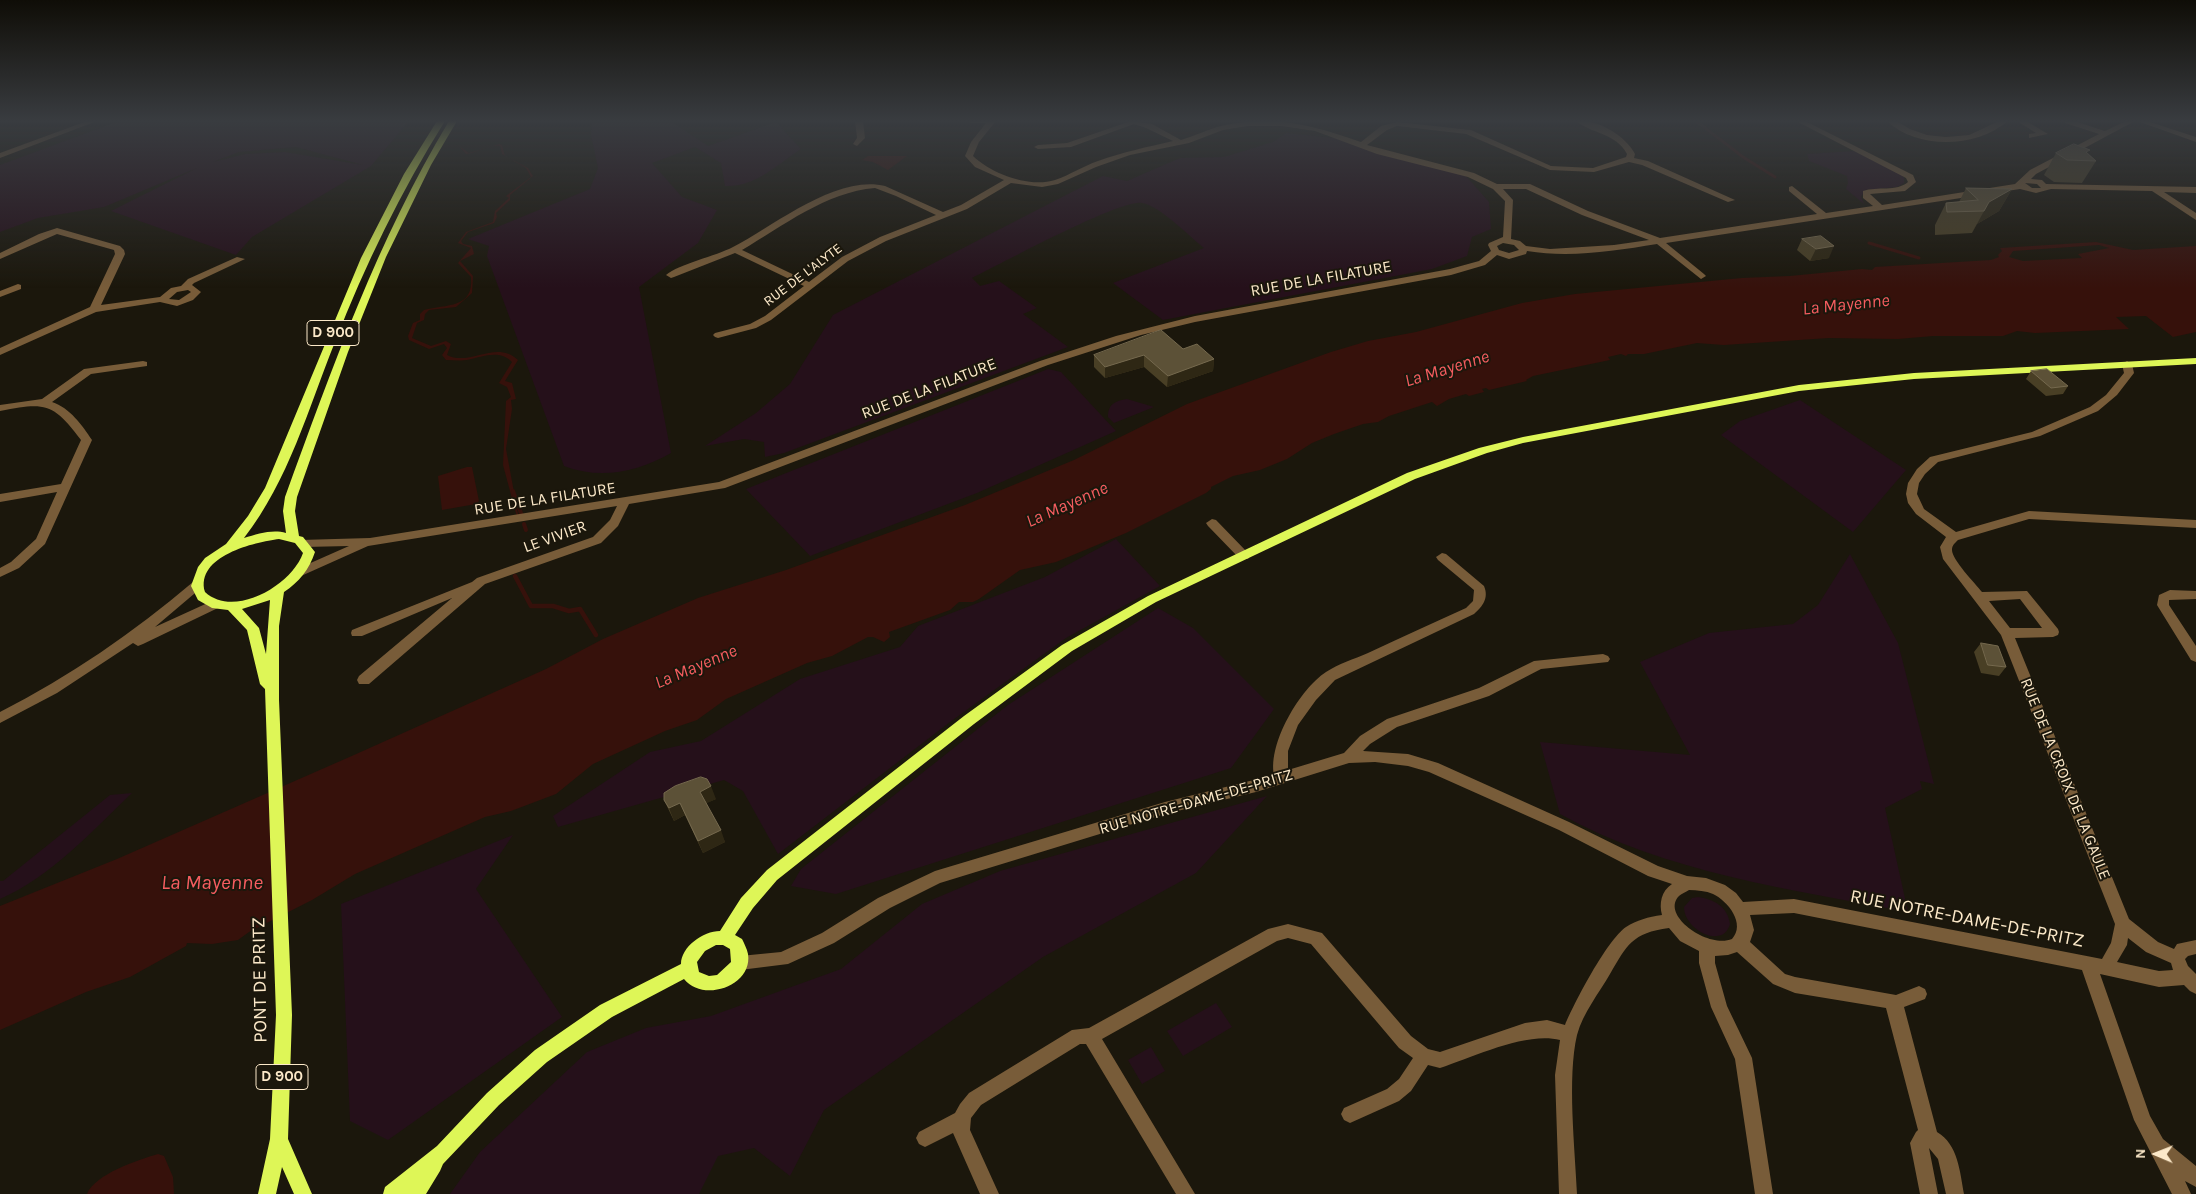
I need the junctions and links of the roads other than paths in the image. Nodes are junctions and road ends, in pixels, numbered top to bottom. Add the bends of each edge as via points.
1 (407, 177) edge
2 (421, 177) edge
3 (1003, 177) edge
4 (1069, 177) edge
5 (1474, 177) edge
6 (1677, 177) edge
7 (1909, 177) edge
8 (2029, 177) edge
9 (1010, 180) junction
10 (2024, 183) junction
11 (1496, 187) junction
12 (1792, 189) dead end
13 (2154, 189) junction
14 (2196, 190) edge
15 (1731, 200) dead end
16 (1880, 207) junction
17 (942, 215) junction
18 (1824, 216) junction
19 (2196, 217) edge
20 (1507, 240) junction
21 (1661, 242) junction
22 (1523, 248) junction
23 (736, 250) junction
24 (1496, 252) junction
25 (0, 256) edge
26 (240, 260) dead end
27 (671, 275) dead end
28 (1701, 276) dead end
29 (809, 285) junction
30 (18, 287) dead end
31 (0, 295) edge
32 (94, 309) junction
33 (718, 335) dead end
34 (0, 352) edge
35 (2196, 361) edge
36 (143, 364) dead end
37 (2127, 364) junction
38 (45, 402) junction
39 (0, 408) edge
40 (67, 487) junction
41 (0, 498) edge
42 (624, 502) junction
43 (1212, 523) dead end
44 (2196, 524) edge
45 (293, 537) junction
46 (1954, 537) junction
47 (370, 542) junction
48 (304, 543) junction
49 (230, 547) junction
50 (1244, 556) junction
51 (1442, 557) dead end
52 (301, 572) junction
53 (0, 573) edge
54 (481, 581) junction
55 (197, 585) junction
56 (278, 591) junction
57 (2196, 595) edge
58 (1980, 596) junction
59 (216, 604) junction
60 (231, 605) junction
61 (356, 633) dead end
62 (2007, 633) junction
63 (2196, 657) edge
64 (1603, 659) dead end
65 (101, 661) junction
66 (364, 680) dead end
67 (272, 700) junction
68 (0, 718) edge
69 (1349, 757) junction
70 (1282, 778) junction
71 (1653, 871) junction
72 (1687, 883) junction
73 (1671, 893) junction
74 (1741, 909) junction
75 (1672, 921) junction
76 (2123, 924) junction
77 (724, 938) junction
78 (1739, 943) junction
79 (1707, 947) junction
80 (2196, 947) edge
81 (2178, 958) junction
82 (740, 963) junction
83 (2088, 963) junction
84 (2106, 966) junction
85 (688, 969) junction
86 (2191, 981) edge
87 (1919, 994) dead end
88 (1893, 1004) junction
89 (1569, 1034) junction
90 (1091, 1036) junction
91 (1424, 1056) junction
92 (1350, 1114) dead end
93 (960, 1120) junction
94 (1929, 1137) junction
95 (280, 1138) junction
96 (925, 1138) dead end
97 (2154, 1142) junction
98 (442, 1152) junction
99 (2196, 1178) edge
100 (267, 1194) edge
101 (302, 1194) edge
102 (392, 1194) edge
103 (414, 1194) edge
104 (990, 1194) edge
105 (1186, 1194) edge
106 (1568, 1194) edge
107 (1764, 1194) edge
108 (1929, 1194) edge
109 (1955, 1194) edge
110 (2182, 1194) edge

1 - 49 main road, D 900 via 355,281 270,489
2 - 45 main road, D 900 via 367,288 291,497 289,511
3 - 9 street
4 - 9 street via 1058,182 1026,184
5 - 11 street
6 - 15 street
7 - 16 street via 1912,182 1901,190 1866,193
8 - 10 street
9 - 17 street, RUE DE L'ALYTE via 964,207
10 - 13 street via 2039,191 2046,190 2046,186
10 - 16 street
11 - 20 street via 1509,200
11 - 21 street via 1527,186 1585,213
12 - 18 street
13 - 14 street
13 - 19 street
16 - 18 street
17 - 23 street via 880,187 862,187 815,205
17 - 29 street, RUE DE L'ALYTE via 883,239 845,259
18 - 21 street
20 - 22 street
20 - 24 street, RUE DE LA FILATURE via 1492,245
21 - 22 street via 1573,252
21 - 28 street
22 - 24 street via 1513,256
23 - 27 street
23 - 29 street
24 - 42 street, RUE DE LA FILATURE via 1482,263 1451,272 1155,328 1044,363 751,475 694,491
25 - 32 street via 56,231 120,250
26 - 32 street via 191,281 163,299
29 - 33 street, RUE DE L'ALYTE via 768,318 753,326
30 - 31 street
32 - 34 street
35 - 37 main road
36 - 38 street via 88,371
37 - 46 street via 2129,373 2103,404 2094,409 2036,434 1934,459 1922,469 1913,482 1913,504 1928,520
37 - 50 main road via 1914,376 1799,388 1523,440 1483,450 1412,476
38 - 39 street via 32,401
38 - 40 street via 57,405 88,440
40 - 41 street
40 - 53 street via 41,541 15,565
42 - 47 street, RUE DE LA FILATURE
42 - 54 street, LE VIVIER via 619,518 597,540
43 - 50 street
44 - 46 street via 2030,515
45 - 48 main road
45 - 49 main road via 264,536
46 - 58 street, RUE DE LA CROIX DE LA GAULE via 1945,550
47 - 48 street, RUE DE LA FILATURE
47 - 52 street, RUE DE LA FILATURE
48 - 52 main road via 308,561
49 - 55 main road via 206,565
50 - 77 main road via 1152,599 1067,648 968,720 772,875 747,903
51 - 70 street via 1480,589 1479,603 1470,611 1330,676 1311,693 1282,746 1278,767
52 - 56 main road
54 - 61 street, LE VIVIER
54 - 66 street, LE VIVIER
55 - 59 main road via 199,594
55 - 65 street
56 - 60 main road
56 - 67 main road, PONT DE PRITZ / D 900 via 273,626
57 - 63 street via 2170,594 2163,598 2163,606
58 - 62 street, RUE DE LA CROIX DE LA GAULE
58 - 62 street via 2023,594 2053,632
59 - 60 main road
59 - 65 street via 180,619
60 - 67 main road, PONT DE PRITZ / D 900 via 253,628
62 - 76 street, RUE DE LA CROIX DE LA GAULE
64 - 69 street via 1539,664 1484,692 1392,723 1365,740
65 - 68 street
67 - 95 main road, PONT DE PRITZ / D 900 via 284,1015
69 - 70 street, RUE NOTRE-DAME-DE-PRITZ
69 - 71 street, RUE NOTRE-DAME-DE-PRITZ via 1375,756 1433,767
70 - 82 street, RUE NOTRE-DAME-DE-PRITZ via 1165,808 935,878 884,902 828,938 782,958
71 - 72 street, RUE NOTRE-DAME-DE-PRITZ
71 - 73 street, RUE NOTRE-DAME-DE-PRITZ
72 - 73 street
72 - 74 street, RUE NOTRE-DAME-DE-PRITZ via 1711,886
73 - 75 street via 1668,901
74 - 78 street via 1746,928
74 - 83 street, RUE NOTRE-DAME-DE-PRITZ via 1794,906
75 - 79 street via 1686,937
75 - 89 street via 1647,924 1630,933 1619,944 1580,1009
76 - 81 street, RUE DE LA CROIX DE LA GAULE via 2152,947
76 - 84 street via 2119,945
77 - 82 main road via 736,944
77 - 85 main road via 715,938 698,946
78 - 79 street via 1725,948
78 - 88 street via 1779,979 1795,985 1885,999
79 - 107 street via 1707,963 1719,1008 1743,1058
80 - 81 street via 2184,949
81 - 86 street
82 - 85 main road via 730,978 712,985 696,981
83 - 84 street, RUE NOTRE-DAME-DE-PRITZ
83 - 97 street via 2143,1120
84 - 86 street, RUE NOTRE-DAME-DE-PRITZ via 2159,979
85 - 98 main road via 606,1011 541,1056 493,1099
87 - 88 street
88 - 94 street
89 - 91 street via 1547,1028 1525,1031 1440,1060
89 - 106 street via 1564,1075
90 - 91 street via 1274,934 1288,931 1316,938 1405,1042
90 - 93 street via 1078,1036 975,1099
90 - 105 street
91 - 92 street via 1393,1095
93 - 96 street
93 - 104 street via 961,1131
94 - 108 street via 1922,1138 1919,1143
94 - 109 street via 1944,1149
95 - 100 main road, PONT DE PRITZ / D 900
95 - 101 main road, PONT DE PRITZ / D 900
97 - 99 street
97 - 110 street
98 - 102 main road
98 - 103 main road

